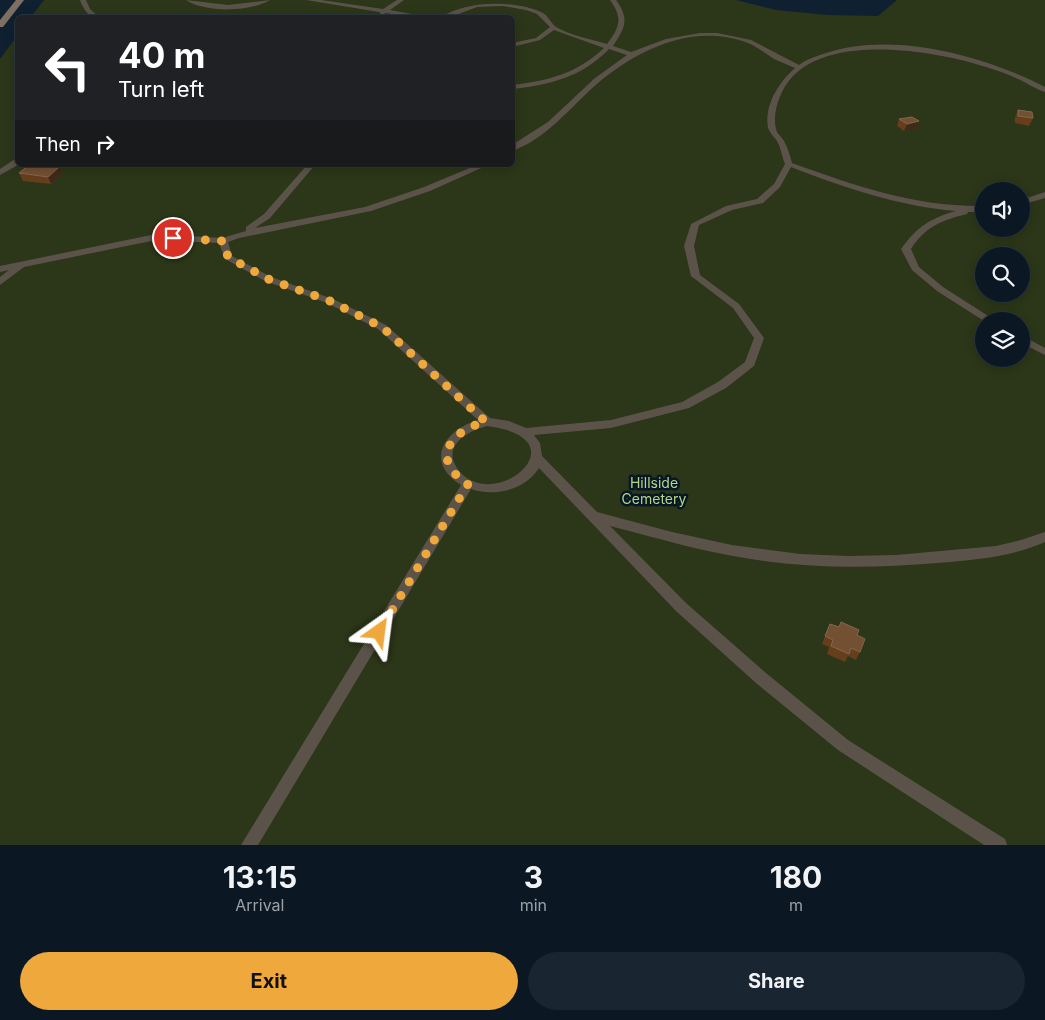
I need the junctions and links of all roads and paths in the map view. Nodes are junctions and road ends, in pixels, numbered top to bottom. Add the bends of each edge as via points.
1 (20, 0) edge
2 (83, 0) edge
3 (189, 0) edge
4 (268, 0) edge
5 (309, 0) edge
6 (401, 0) edge
7 (613, 0) edge
8 (385, 11) junction
9 (93, 15) edge
10 (380, 15) edge
11 (411, 15) edge
12 (449, 15) edge
13 (0, 25) edge
14 (553, 28) junction
15 (515, 45) edge
16 (609, 46) junction
17 (633, 55) junction
18 (798, 67) junction
19 (515, 87) edge
20 (1045, 90) edge
21 (515, 148) edge
22 (15, 162) edge
23 (789, 164) junction
24 (310, 167) edge
25 (479, 167) edge
26 (0, 173) edge
27 (1045, 195) edge
28 (1030, 200) edge
29 (972, 210) junction
30 (975, 210) edge
31 (245, 232) junction
32 (223, 241) junction
33 (22, 265) junction
34 (0, 269) edge
35 (0, 282) edge
36 (975, 312) edge
37 (1030, 343) edge
38 (1045, 352) edge
39 (486, 422) junction
40 (526, 432) junction
41 (537, 458) junction
42 (468, 484) junction
43 (593, 516) junction
44 (1045, 538) edge
45 (249, 845) edge
46 (999, 845) edge

1 - 13 street
2 - 9 lane
3 - 4 lane via 220,7
5 - 8 lane
6 - 8 lane
7 - 16 lane via 623,14 623,23
8 - 10 lane
8 - 11 lane
12 - 14 lane via 472,7 507,5 539,13
14 - 15 lane via 538,40
14 - 16 lane
16 - 17 lane
16 - 19 lane via 586,68 540,84
17 - 18 lane via 670,40 699,35 728,36 748,40
17 - 21 lane via 613,67 560,116
18 - 20 lane via 811,59 845,49 914,49 997,66
18 - 23 lane via 779,89 771,116 772,128 782,143
22 - 26 lane
23 - 29 lane via 872,193 921,205
23 - 40 lane via 777,185 760,201 729,208 695,224 688,246 696,276 736,306 759,338 750,364 685,406 611,424
24 - 31 lane via 267,216
25 - 31 lane via 374,208
27 - 28 lane
29 - 30 lane
29 - 36 lane via 929,222 906,249 915,268
31 - 32 lane
32 - 33 lane via 156,237
32 - 39 lane via 228,257 268,279 330,301 382,327
33 - 34 lane
33 - 35 lane
37 - 38 lane
39 - 40 lane via 515,425
39 - 42 lane via 462,430 448,448 450,468
40 - 41 lane via 537,448
41 - 42 lane via 533,469 512,484 482,488
41 - 43 lane
42 - 45 lane
43 - 44 lane via 751,554 829,562 892,562 974,554 1030,544
43 - 46 lane via 681,608 843,745

